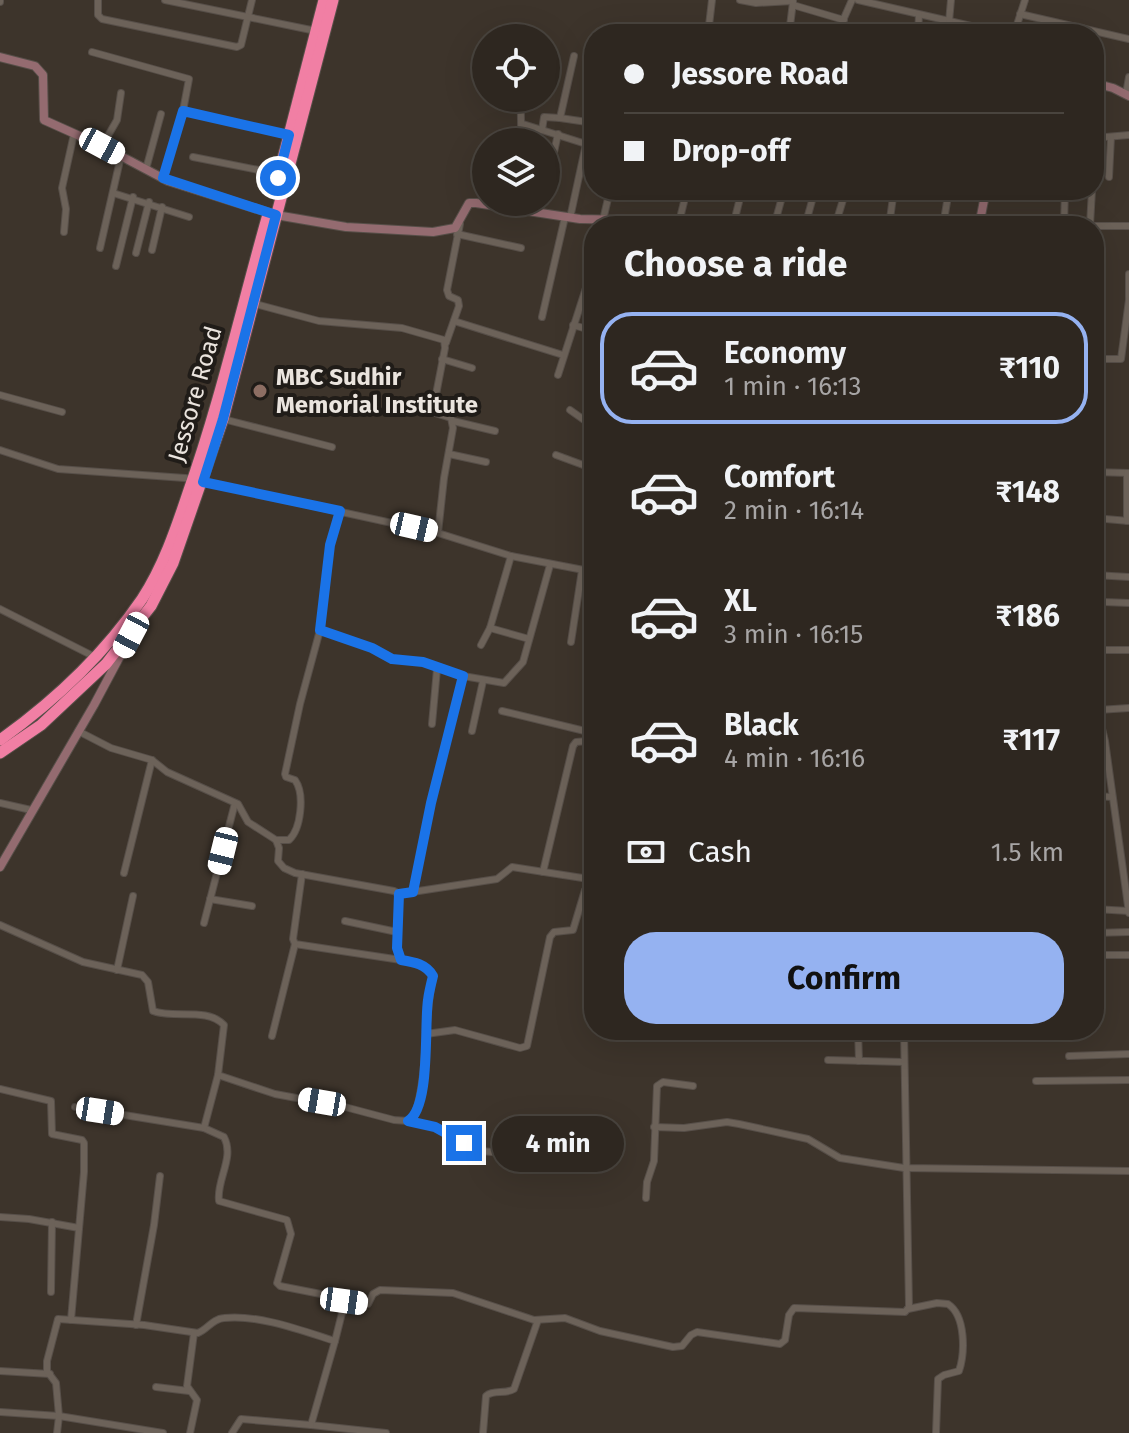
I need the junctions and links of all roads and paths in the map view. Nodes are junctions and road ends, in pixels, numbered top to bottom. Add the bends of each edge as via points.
1 (98, 0) edge
2 (165, 0) edge
3 (252, 0) edge
4 (324, 0) edge
5 (333, 0) edge
6 (712, 0) edge
7 (740, 0) edge
8 (855, 0) edge
9 (951, 0) edge
10 (1025, 0) edge
11 (793, 2) edge
12 (881, 3) edge
13 (1020, 14) junction
14 (919, 15) junction
15 (248, 17) junction
16 (844, 20) junction
17 (949, 22) junction
18 (709, 24) edge
19 (790, 24) edge
20 (842, 24) edge
21 (919, 24) edge
22 (958, 24) edge
23 (1017, 24) edge
24 (1064, 24) edge
25 (316, 31) junction
26 (1104, 33) edge
27 (1129, 39) edge
28 (92, 52) dead end
29 (574, 56) dead end
30 (0, 57) edge
31 (1129, 77) edge
32 (1104, 87) edge
33 (121, 93) dead end
34 (1128, 95) edge
35 (183, 111) junction
36 (520, 112) edge
37 (161, 114) dead end
38 (560, 118) junction
39 (584, 122) edge
40 (523, 124) junction
41 (522, 128) edge
42 (536, 128) edge
43 (542, 128) edge
44 (74, 134) junction
45 (289, 135) junction
46 (560, 135) edge
47 (1129, 135) edge
48 (1104, 137) edge
49 (1111, 137) junction
50 (584, 142) edge
51 (102, 146) junction
52 (121, 156) junction
53 (193, 157) dead end
54 (584, 157) edge
55 (146, 169) junction
56 (279, 174) junction
57 (1109, 177) dead end
58 (163, 178) junction
59 (113, 193) junction
60 (133, 197) junction
61 (149, 202) junction
62 (472, 203) edge
63 (162, 207) junction
64 (272, 214) junction
65 (560, 216) edge
66 (189, 217) dead end
67 (567, 217) junction
68 (584, 219) edge
69 (460, 223) junction
70 (1104, 226) edge
71 (1129, 226) edge
72 (64, 232) dead end
73 (457, 234) junction
74 (100, 248) dead end
75 (521, 248) dead end
76 (152, 250) dead end
77 (136, 253) dead end
78 (116, 266) dead end
79 (1129, 274) edge
80 (584, 293) edge
81 (1129, 299) edge
82 (252, 303) junction
83 (1129, 313) edge
84 (542, 317) dead end
85 (454, 321) junction
86 (573, 325) junction
87 (584, 328) edge
88 (446, 343) junction
89 (563, 355) junction
90 (442, 359) junction
91 (1104, 359) edge
92 (1120, 360) junction
93 (1129, 361) edge
94 (472, 368) dead end
95 (558, 375) dead end
96 (0, 395) edge
97 (570, 410) dead end
98 (62, 412) dead end
99 (223, 419) junction
100 (584, 420) edge
101 (453, 421) junction
102 (495, 431) dead end
103 (332, 447) dead end
104 (0, 450) edge
105 (449, 454) junction
106 (556, 455) dead end
107 (486, 462) dead end
108 (584, 465) edge
109 (1104, 472) edge
110 (1128, 473) edge
111 (198, 481) junction
112 (340, 511) junction
113 (1104, 519) edge
114 (185, 520) junction
115 (1128, 521) edge
116 (438, 533) junction
117 (511, 556) junction
118 (550, 565) junction
119 (582, 570) joint
120 (1104, 576) edge
121 (1129, 577) edge
122 (1104, 602) dead end
123 (1129, 603) edge
124 (1, 613) edge
125 (490, 628) junction
126 (320, 630) junction
127 (529, 639) junction
128 (571, 642) dead end
129 (481, 645) dead end
130 (1104, 650) edge
131 (1129, 650) edge
132 (105, 664) junction
133 (437, 669) junction
134 (463, 676) junction
135 (483, 681) junction
136 (1129, 708) edge
137 (1104, 710) edge
138 (502, 711) dead end
139 (48, 712) junction
140 (432, 724) dead end
141 (78, 731) junction
142 (472, 731) dead end
143 (584, 731) edge
144 (0, 740) edge
145 (584, 742) edge
146 (0, 753) edge
147 (1104, 753) edge
148 (152, 760) junction
149 (1104, 797) edge
150 (1112, 797) junction
151 (0, 803) edge
152 (235, 803) junction
153 (31, 810) junction
154 (276, 840) junction
155 (1118, 843) junction
156 (1129, 844) edge
157 (0, 867) edge
158 (543, 872) junction
159 (124, 873) dead end
160 (302, 874) junction
161 (584, 878) edge
162 (413, 892) junction
163 (399, 894) junction
164 (133, 896) dead end
165 (210, 899) junction
166 (584, 905) edge
167 (252, 906) dead end
168 (1104, 910) edge
169 (1129, 912) edge
170 (345, 921) dead end
171 (204, 923) dead end
172 (0, 925) edge
173 (397, 932) junction
174 (1129, 932) edge
175 (1104, 933) edge
176 (295, 944) junction
177 (1104, 955) edge
178 (1129, 955) edge
179 (401, 960) junction
180 (117, 970) junction
181 (426, 1034) junction
182 (272, 1036) dead end
183 (858, 1040) edge
184 (904, 1040) edge
185 (1129, 1054) edge
186 (1069, 1056) dead end
187 (828, 1060) dead end
188 (859, 1061) junction
189 (903, 1062) junction
190 (218, 1075) junction
191 (1129, 1080) edge
192 (1036, 1081) dead end
193 (693, 1086) dead end
194 (0, 1089) edge
195 (75, 1107) dead end
196 (408, 1121) junction
197 (654, 1127) junction
198 (204, 1128) junction
199 (514, 1154) dead end
200 (904, 1168) junction
201 (1129, 1171) edge
202 (160, 1176) dead end
203 (646, 1198) dead end
204 (0, 1217) edge
205 (52, 1222) junction
206 (79, 1228) junction
207 (51, 1292) dead end
208 (344, 1301) junction
209 (908, 1309) junction
210 (71, 1320) junction
211 (538, 1320) junction
212 (136, 1325) junction
213 (194, 1333) junction
214 (335, 1341) junction
215 (0, 1371) edge
216 (50, 1374) junction
217 (156, 1387) dead end
218 (189, 1391) junction
219 (0, 1412) edge
220 (59, 1416) junction
221 (311, 1425) junction
222 (325, 1430) edge
223 (57, 1433) edge
224 (163, 1433) edge
225 (190, 1433) edge
226 (233, 1433) edge
227 (376, 1433) edge
228 (386, 1433) edge
229 (483, 1433) edge
230 (936, 1433) edge

1 - 15 street via 102,19 237,47
2 - 15 street
3 - 15 street
4 - 25 highway, Jessore Road
5 - 64 highway, Jessore Road
6 - 18 street
7 - 11 street
8 - 12 street
8 - 16 street
9 - 17 street
10 - 13 street
11 - 16 street
11 - 19 street
12 - 14 street
13 - 23 street
13 - 24 street
14 - 17 street
14 - 21 street
15 - 25 street
16 - 20 street
17 - 22 street
25 - 45 highway, Jessore Road
26 - 27 street
28 - 35 street via 186,76
29 - 38 street
30 - 44 street via 35,66 43,75 44,120
31 - 34 street
32 - 34 street
33 - 51 street via 117,120
35 - 45 street
35 - 58 street
36 - 40 street
37 - 55 street
38 - 39 street
38 - 43 street via 544,117
40 - 41 street
40 - 42 street
44 - 51 street
44 - 72 street via 62,188
45 - 56 highway, Jessore Road
46 - 50 street
47 - 49 street
48 - 49 street
49 - 57 street
51 - 52 street
52 - 55 street
52 - 59 street
53 - 56 street
54 - 67 street
55 - 58 street
56 - 64 highway, Jessore Road
58 - 64 street
59 - 60 street
59 - 74 street
60 - 61 street
60 - 78 street
61 - 63 street
61 - 77 street
62 - 69 street
63 - 66 street
63 - 76 street
64 - 69 street via 346,227 433,232
64 - 82 highway, Jessore Road
64 - 111 highway, Jessore Road
65 - 67 street
67 - 68 street
67 - 84 street
69 - 73 street
70 - 71 street
73 - 75 street
73 - 85 street via 447,290 459,303
79 - 81 street
80 - 86 street
81 - 83 street
82 - 88 street via 319,321 402,328
82 - 99 highway, Jessore Road
83 - 92 street
85 - 88 street
85 - 89 street
86 - 87 street
86 - 89 street
88 - 90 street
89 - 95 street
90 - 94 street
90 - 101 street via 433,410
91 - 92 street
92 - 93 street
96 - 98 street
97 - 100 street
99 - 103 street
99 - 111 highway, Jessore Road
101 - 102 street
101 - 105 street
104 - 111 street via 58,469
105 - 107 street
105 - 116 street
106 - 108 street
109 - 110 street
110 - 115 street
111 - 112 street
111 - 114 highway, Jessore Road
112 - 116 street
112 - 126 street via 330,545
113 - 115 street
114 - 132 highway, Jessore Road
114 - 132 highway via 154,601
116 - 117 street
117 - 118 street
117 - 125 street
118 - 119 street
118 - 127 street
119 - 128 street
120 - 121 street
122 - 123 street
124 - 132 street
125 - 127 street
125 - 129 street
126 - 133 street via 392,659
126 - 154 street via 285,774 301,790 295,833 289,840
127 - 135 street via 523,662 507,681
130 - 131 street
132 - 139 highway
132 - 141 street
133 - 134 street
133 - 140 street
134 - 135 street
134 - 162 street
135 - 142 street
136 - 137 street
138 - 143 street
139 - 144 highway
139 - 146 highway
141 - 148 street
141 - 153 street
145 - 158 street via 573,746
147 - 150 street
148 - 152 street
148 - 159 street
149 - 150 street
150 - 155 street
151 - 153 street
152 - 154 street via 248,822
152 - 165 street
153 - 157 street
154 - 160 street via 280,865
155 - 156 street
155 - 169 street
158 - 161 street
158 - 162 street via 512,867 497,879
160 - 163 street
160 - 176 street
162 - 163 street
163 - 173 street
164 - 180 street
165 - 167 street
165 - 171 street
166 - 181 street via 575,928 550,937 527,1046 455,1030
168 - 169 street
170 - 173 street
172 - 180 street via 83,962
173 - 179 street
174 - 175 street
176 - 179 street
176 - 182 street
177 - 178 street
179 - 181 street via 429,969 433,976
180 - 190 street via 145,978 153,1011 221,1020
181 - 196 street via 418,1106
183 - 188 street
184 - 189 street
185 - 186 street
187 - 188 street
188 - 189 street
189 - 200 street
190 - 196 street via 275,1094
190 - 198 street
191 - 192 street
193 - 197 street via 657,1086
194 - 206 street via 51,1101 52,1134 82,1140
195 - 198 street
196 - 199 street via 435,1127 481,1151
197 - 200 street via 727,1122 808,1139 840,1158
197 - 203 street
198 - 208 street via 224,1137 228,1145 220,1203 283,1217 289,1223 278,1285
200 - 201 street
200 - 209 street
202 - 212 street
204 - 205 street
205 - 206 street
205 - 207 street
206 - 210 street
208 - 211 street via 368,1304 380,1290 442,1291
208 - 214 street
209 - 211 street via 893,1313 794,1308 780,1344 697,1332 678,1347 615,1335 565,1318
209 - 230 street via 948,1304 957,1314 962,1336 961,1368 938,1379
210 - 212 street
210 - 216 street via 58,1319 47,1361
211 - 229 street via 514,1389 486,1396
212 - 213 street
213 - 214 street via 224,1318 285,1326
213 - 218 street
214 - 221 street
215 - 216 street
216 - 220 street
217 - 218 street
218 - 225 street via 197,1400
219 - 220 street
220 - 223 street
220 - 224 street
221 - 222 street
221 - 226 street via 241,1419
222 - 227 street
227 - 228 street

